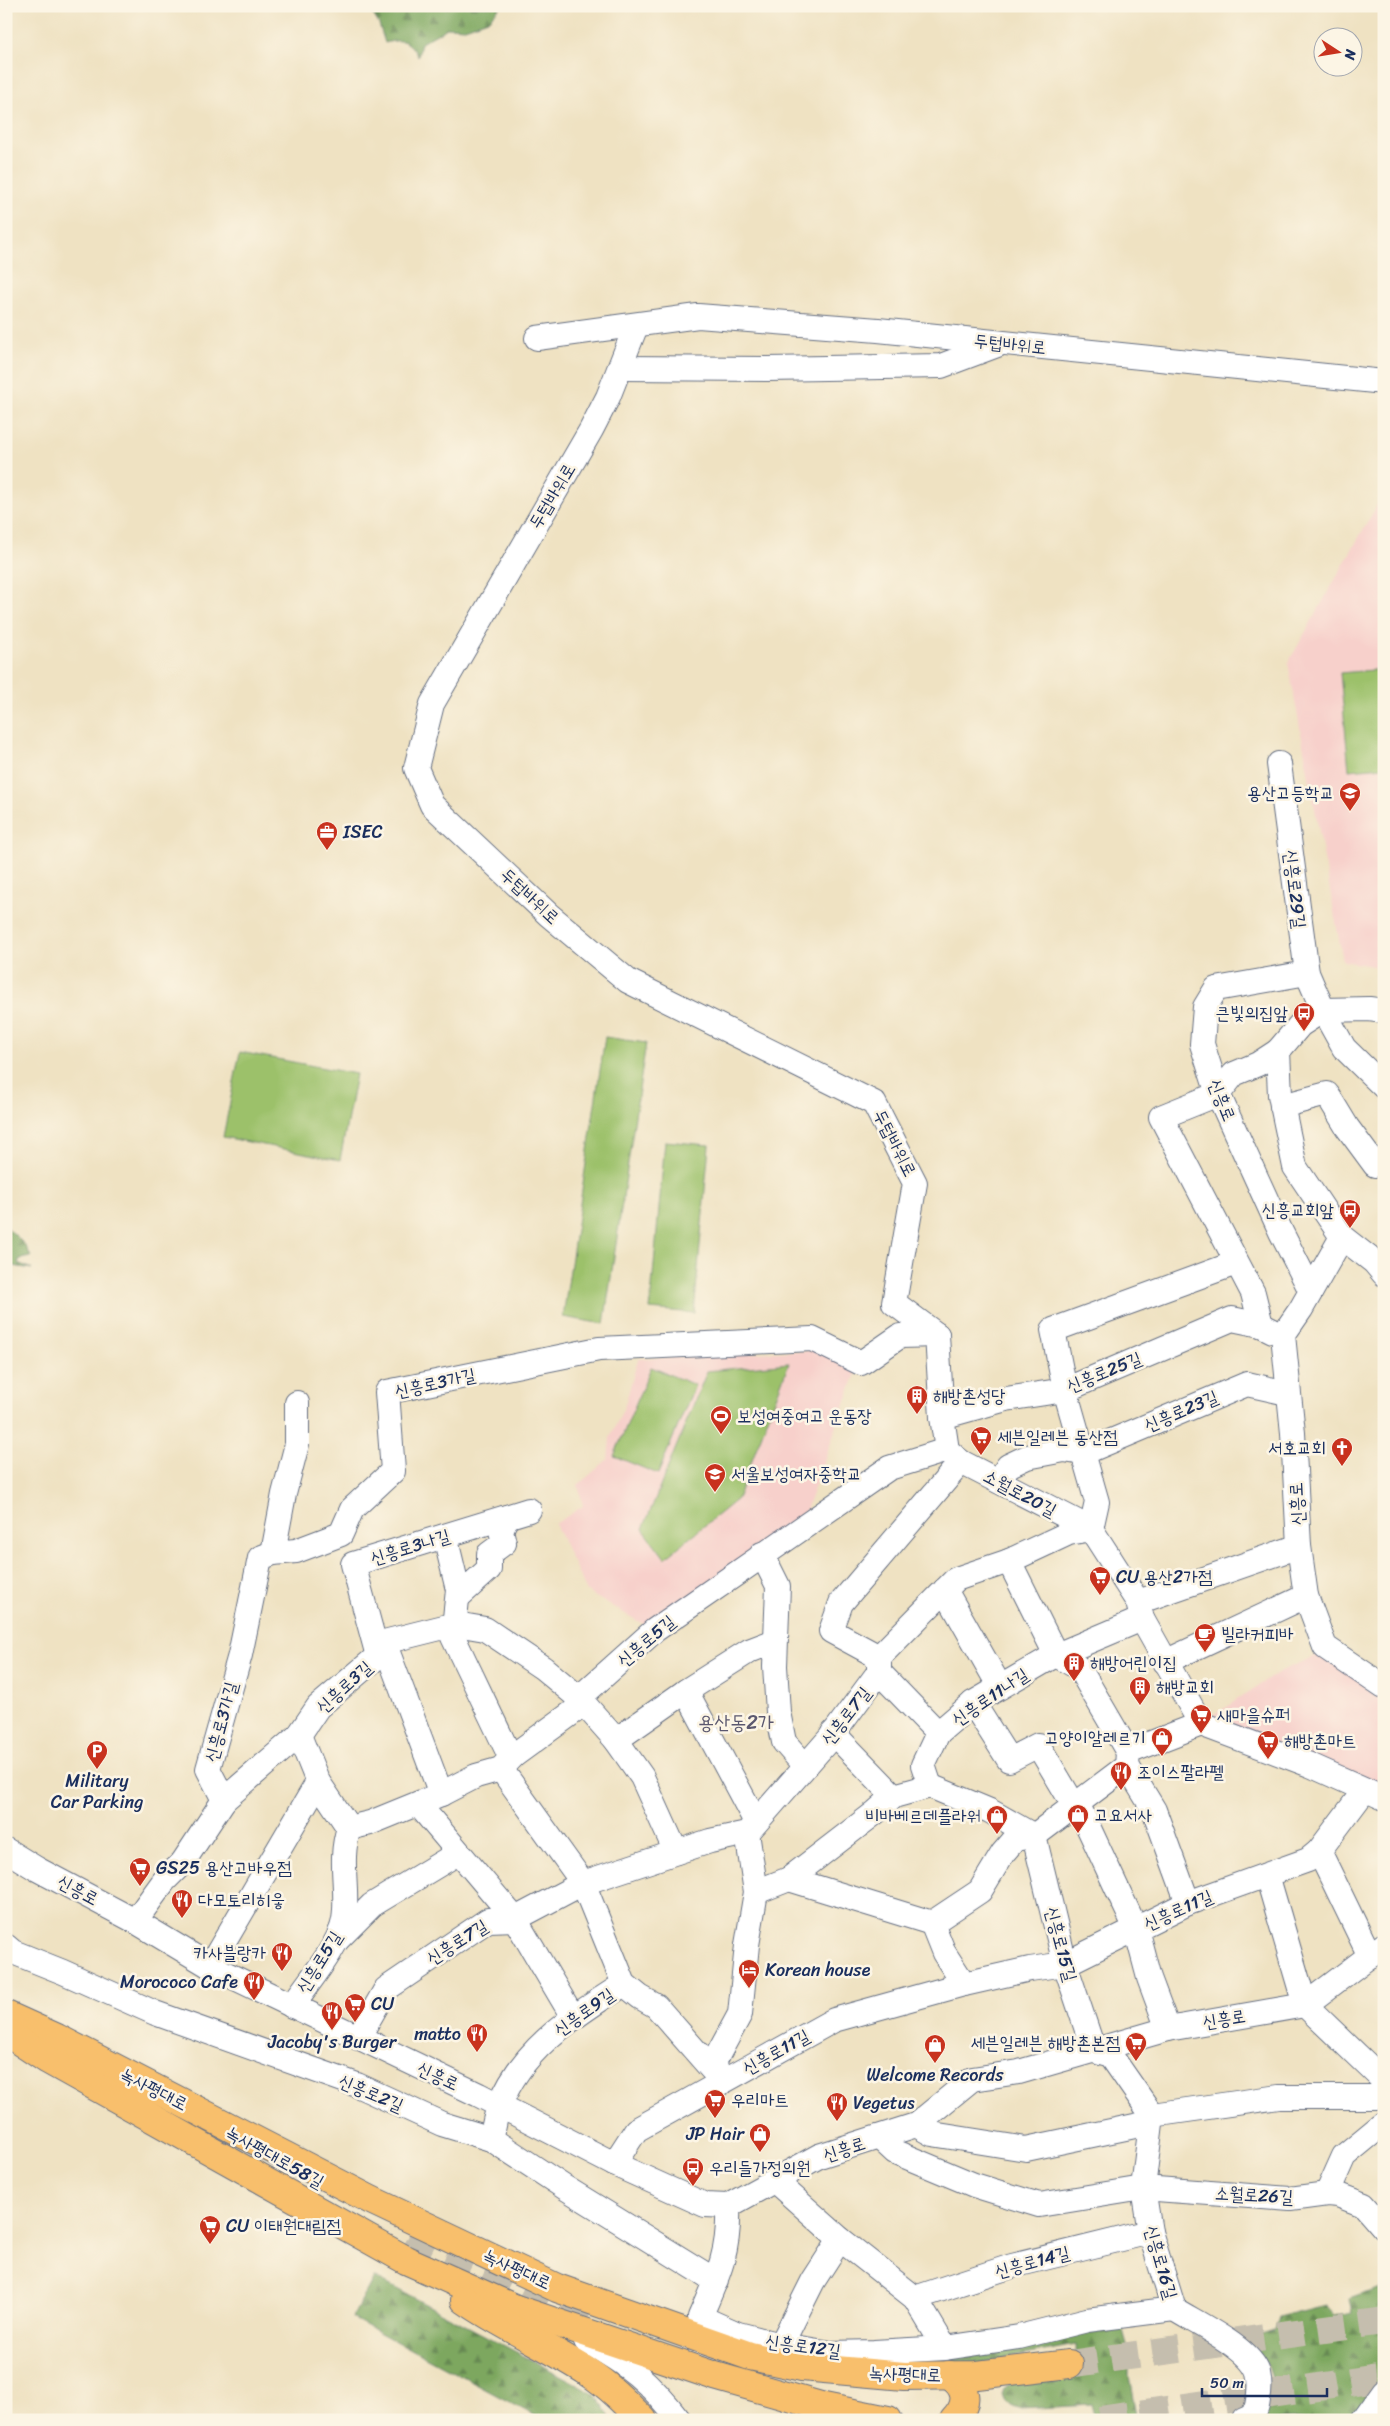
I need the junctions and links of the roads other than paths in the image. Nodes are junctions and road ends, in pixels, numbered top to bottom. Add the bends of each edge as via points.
1 (636, 326) junction
2 (537, 338) dead end
3 (1004, 343) junction
4 (620, 368) junction
5 (1384, 382) edge
6 (1279, 764) dead end
7 (1307, 973) junction
8 (1323, 1010) junction
9 (1384, 1011) edge
10 (1278, 1051) junction
11 (1384, 1087) edge
12 (1218, 1094) junction
13 (1282, 1106) junction
14 (1384, 1160) edge
15 (1342, 1237) junction
16 (1236, 1262) junction
17 (1384, 1274) edge
18 (1311, 1290) junction
19 (1261, 1325) junction
20 (937, 1335) junction
21 (1283, 1335) junction
22 (1064, 1390) junction
23 (1287, 1393) junction
24 (297, 1404) dead end
25 (942, 1417) junction
26 (1083, 1453) junction
27 (954, 1456) junction
28 (999, 1481) junction
29 (1091, 1529) junction
30 (341, 1534) junction
31 (445, 1536) junction
32 (1299, 1546) junction
33 (274, 1553) junction
34 (762, 1554) junction
35 (1009, 1561) junction
36 (353, 1564) junction
37 (946, 1590) junction
38 (1306, 1596) junction
39 (458, 1597) junction
40 (1140, 1610) junction
41 (456, 1624) junction
42 (775, 1641) junction
43 (381, 1649) junction
44 (1056, 1655) junction
45 (1165, 1662) junction
46 (879, 1664) junction
47 (1000, 1687) junction
48 (1384, 1687) edge
49 (686, 1692) junction
50 (580, 1698) junction
51 (973, 1703) junction
52 (1201, 1724) junction
53 (833, 1733) junction
54 (938, 1733) junction
55 (299, 1735) junction
56 (616, 1740) junction
57 (1128, 1759) junction
58 (507, 1762) junction
59 (805, 1766) junction
60 (318, 1782) junction
61 (930, 1786) junction
62 (441, 1794) junction
63 (1374, 1794) edge
64 (894, 1796) junction
65 (224, 1800) junction
66 (418, 1804) junction
67 (1077, 1806) junction
68 (349, 1828) junction
69 (751, 1828) junction
70 (1034, 1836) junction
71 (6, 1850) edge
72 (1319, 1851) junction
73 (676, 1852) junction
74 (458, 1853) junction
75 (1267, 1875) junction
76 (789, 1879) junction
77 (583, 1883) junction
78 (756, 1892) junction
79 (1188, 1903) junction
80 (515, 1919) junction
81 (136, 1921) junction
82 (932, 1923) junction
83 (1136, 1929) junction
84 (337, 1939) junction
85 (6, 1946) edge
86 (1377, 1950) edge
87 (1065, 1964) junction
88 (210, 1966) junction
89 (624, 1984) junction
90 (964, 1984) junction
91 (1305, 2005) junction
92 (292, 2006) junction
93 (6, 2015) edge
94 (573, 2017) junction
95 (1168, 2029) junction
96 (6, 2032) edge
97 (358, 2038) junction
98 (1094, 2051) junction
99 (1384, 2081) edge
100 (140, 2082) junction
101 (722, 2082) junction
102 (1384, 2097) edge
103 (499, 2105) junction
104 (1151, 2119) junction
105 (1384, 2123) edge
106 (916, 2125) junction
107 (879, 2137) junction
108 (491, 2138) junction
109 (614, 2164) junction
110 (775, 2181) junction
111 (1143, 2188) junction
112 (1327, 2194) junction
113 (728, 2206) junction
114 (1384, 2228) edge
115 (410, 2232) tunnel mouth
116 (1150, 2232) junction
117 (840, 2239) junction
118 (406, 2260) junction
119 (716, 2281) junction
120 (915, 2298) junction
121 (1174, 2309) junction
122 (542, 2318) junction
123 (781, 2346) junction
124 (945, 2348) junction
125 (1069, 2364) tunnel mouth
126 (949, 2375) junction
127 (1384, 2391) edge
128 (642, 2420) edge
129 (679, 2420) edge
130 (888, 2420) edge
131 (954, 2420) edge
132 (1244, 2420) edge
133 (1363, 2420) edge

1 - 2 street, 두텁바위로
1 - 3 street, 두텁바위로 via 698,316
1 - 4 street, 두텁바위로
3 - 4 street via 940,366
3 - 5 street, 두텁바위로
4 - 20 street, 두텁바위로 via 591,430 432,704 416,768 432,805 549,915 628,982 874,1102 915,1182 894,1302
6 - 7 street, 신흥로29길
7 - 8 street, 신흥로29길
7 - 12 street, 신흥로 via 1216,990 1205,1007 1202,1044
8 - 9 street
8 - 10 street via 1300,1025
8 - 11 street, 신흥로29길 via 1344,1048
10 - 12 street via 1234,1074
10 - 13 street
12 - 16 street via 1160,1117
12 - 18 street, 신흥로
13 - 14 street via 1328,1094 1347,1127 1375,1164
13 - 15 street via 1295,1167
15 - 17 street
15 - 18 street
16 - 19 street via 1253,1294
16 - 22 street via 1053,1330
18 - 21 street
19 - 21 street, 신흥로25길
19 - 22 street, 신흥로25길 via 1232,1319
20 - 25 street
20 - 30 street, 신흥로3가길 via 900,1336 861,1363 812,1339 599,1349 387,1392 393,1471 352,1508
21 - 23 street, 신흥로
22 - 25 street, 신흥로25길 via 1006,1399
22 - 26 street
23 - 26 street, 신흥로23길 via 1247,1384
23 - 32 street, 신흥로 via 1293,1433
24 - 33 street via 297,1444
25 - 27 street
26 - 28 street, 신흥로23길 via 1064,1450 1027,1457 1008,1466
26 - 29 street via 1096,1502
27 - 28 street, 소월로20길
27 - 34 street, 신흥로5길 via 889,1468
27 - 46 street via 841,1603 830,1631
28 - 29 street, 소월로20길
29 - 35 street, 신흥로7길 via 1068,1533
29 - 40 street
30 - 33 street via 296,1551
30 - 36 street via 348,1541
31 - 36 street, 신흥로3나길
31 - 39 street
31 - 39 street, 신흥로3나길 via 518,1514 501,1530 504,1543 490,1554 489,1569
32 - 38 street, 신흥로
32 - 40 street, 신흥로
33 - 65 street, 신흥로3가길 via 260,1558 240,1655 208,1769
34 - 42 street via 778,1586
34 - 50 street, 신흥로5길 via 655,1630
35 - 37 street, 신흥로7길 via 956,1579
35 - 44 street
36 - 43 street, 신흥로3나길
37 - 46 street, 신흥로7길
37 - 47 street
38 - 45 street
38 - 48 street, 신흥로 via 1325,1647
39 - 41 street
40 - 44 street, 신흥로11나길
40 - 45 street
41 - 43 street, 신흥로3길
41 - 50 street, 신흥로3길 via 485,1629 543,1668
41 - 58 street via 453,1637 508,1752
42 - 49 street via 749,1651
42 - 59 street via 778,1712 784,1742
43 - 55 street, 신흥로3길 via 318,1707
43 - 62 street, 신흥로3나길
44 - 47 street, 신흥로11나길
44 - 57 street via 1079,1668
45 - 52 street
46 - 53 street, 신흥로7길
46 - 54 street
47 - 51 street, 신흥로11나길
49 - 56 street
49 - 69 street
50 - 56 street, 신흥로3길
50 - 58 street, 신흥로5길 via 576,1710
51 - 54 street, 신흥로11나길
51 - 67 street via 1009,1760 1038,1745
52 - 57 street
52 - 63 street via 1310,1765
53 - 59 street, 신흥로7길
53 - 64 street
54 - 61 street, 신흥로11나길 via 923,1765
55 - 60 street
55 - 65 street, 신흥로3길
56 - 73 street, 신흥로3길 via 642,1777
57 - 67 street
57 - 79 street via 1154,1810
58 - 62 street, 신흥로5길
58 - 77 street
59 - 69 street, 신흥로7길
60 - 68 street
60 - 88 street
61 - 64 street
61 - 70 street via 990,1811
62 - 66 street, 신흥로5길
63 - 72 street, 신흥로11길
64 - 76 street
65 - 81 street, 신흥로3길 via 183,1862 164,1881
66 - 68 street, 신흥로5길 via 370,1824
66 - 74 street
67 - 70 street
67 - 83 street
68 - 84 street, 신흥로5길 via 343,1864 344,1920
69 - 73 street, 신흥로7길
69 - 78 street
70 - 82 street via 1015,1839 1003,1852 980,1891
70 - 87 street, 신흥로15길
71 - 81 street, 신흥로
72 - 75 street, 신흥로11길 via 1308,1860
72 - 86 street
73 - 77 street, 신흥로7길
74 - 80 street
74 - 84 street via 372,1905
75 - 79 street, 신흥로11길
75 - 91 street
76 - 78 street
76 - 82 street
77 - 80 street, 신흥로7길
77 - 89 street
78 - 101 street via 746,1945 740,2014 714,2062
79 - 83 street, 신흥로11길
80 - 94 street
80 - 97 street, 신흥로7길 via 488,1920 386,1989
81 - 88 street, 신흥로
82 - 90 street via 944,1953
83 - 87 street, 신흥로11길
83 - 95 street via 1149,1978
84 - 92 street, 신흥로5길
85 - 108 street, 신흥로2길 via 13,1952 155,2013 357,2085 442,2124
86 - 91 street, 신흥로
87 - 90 street, 신흥로11길
87 - 98 street, 신흥로15길
88 - 92 street, 신흥로
89 - 94 street, 신흥로9길
89 - 101 street, 신흥로9길 via 656,2006
90 - 101 street, 신흥로11길 via 834,2020
91 - 95 street, 신흥로
91 - 99 street
92 - 97 street, 신흥로
93 - 100 main road, 녹사평대로 via 58,2038
94 - 103 street, 신흥로9길 via 539,2045 516,2072
95 - 98 street, 신흥로
96 - 118 main road, 녹사평대로 via 48,2060
97 - 103 street, 신흥로
98 - 104 street via 1111,2056
98 - 106 street, 신흥로 via 1019,2072 972,2079
100 - 115 main road, 녹사평대로58길
100 - 126 main road, 녹사평대로 via 371,2200 557,2288 750,2356 802,2367 904,2376
101 - 109 street, 신흥로11길 via 636,2130
102 - 104 street via 1278,2097
103 - 108 street, 신흥로9길
103 - 109 street, 신흥로
104 - 106 street via 1026,2149 932,2134
104 - 111 street, 신흥로16길
105 - 112 street via 1344,2156
106 - 107 street, 신흥로
107 - 110 street, 신흥로 via 818,2156
107 - 111 street, 신흥로 via 895,2152 974,2185 1039,2205
108 - 119 street, 신흥로2길
109 - 113 street, 신흥로 via 691,2201
110 - 113 street, 신흥로
110 - 117 street
111 - 112 street, 소월로26길 via 1290,2199
111 - 116 street, 신흥로16길
112 - 114 street, 소월로26길 via 1364,2205
113 - 119 street, 신흥로12길 via 729,2233
116 - 120 street, 신흥로14길 via 1012,2266
116 - 121 street, 신흥로16길
117 - 120 street
117 - 123 street via 813,2282
118 - 122 main road, 녹사평대로
118 - 128 main road via 499,2323 587,2372 621,2398
119 - 123 street, 신흥로12길 via 700,2317 738,2334
120 - 124 street
121 - 124 street, 신흥로12길 via 1088,2320 1019,2337
121 - 132 street, 신흥로16길 via 1243,2352 1258,2372 1257,2409
122 - 129 street via 621,2360 656,2390
122 - 130 main road, 녹사평대로 via 715,2376 824,2407
123 - 124 street, 신흥로12길 via 831,2353
125 - 126 main road, 녹사평대로 via 977,2375
126 - 131 main road via 964,2389 962,2410
127 - 133 street

